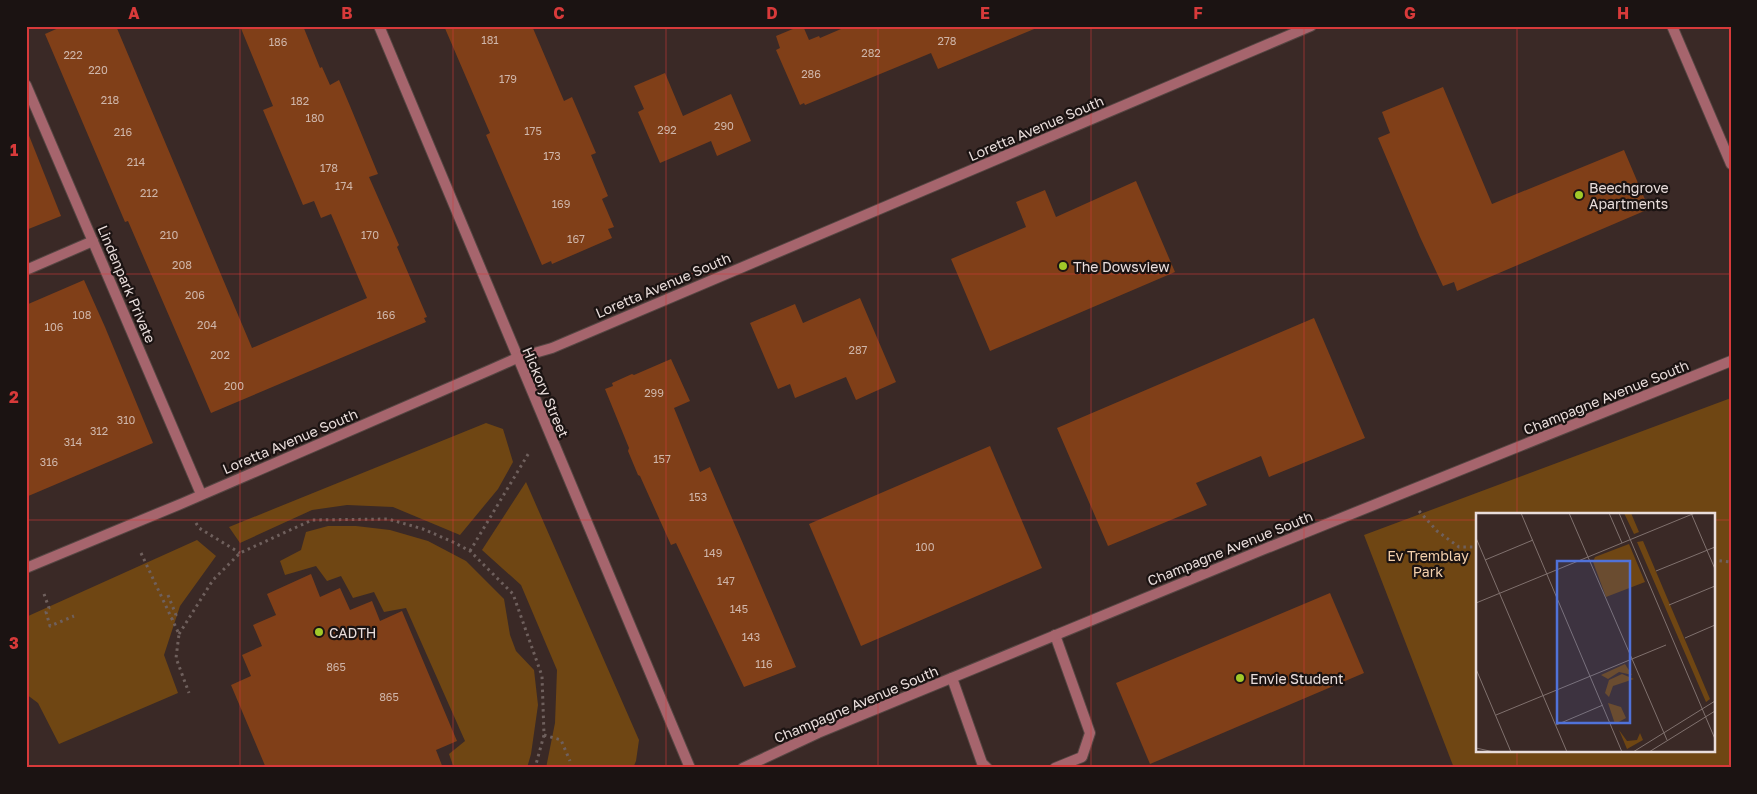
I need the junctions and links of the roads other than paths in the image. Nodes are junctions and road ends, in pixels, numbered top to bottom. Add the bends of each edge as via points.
1 (379, 26) edge
2 (1311, 26) edge
3 (1672, 26) edge
4 (26, 86) edge
5 (1731, 164) edge
6 (93, 241) junction
7 (26, 270) edge
8 (517, 358) junction
9 (1731, 362) edge
10 (201, 494) junction
11 (26, 568) edge
12 (1055, 635) junction
13 (952, 678) junction
14 (690, 768) edge
15 (744, 768) edge
16 (987, 768) edge
17 (1055, 768) edge

1 - 8 street, Hickory Street
2 - 8 street, Loretta Avenue South via 552,348
3 - 5 street
4 - 6 street, Lindenpark Private
6 - 7 street
6 - 10 street, Lindenpark Private
8 - 10 street, Loretta Avenue South
8 - 14 street, Hickory Street
9 - 12 street, Champagne Avenue South
10 - 11 street, Loretta Avenue South
12 - 13 street, Champagne Avenue South
12 - 17 street via 1090,733 1082,757
13 - 15 street, Champagne Avenue South via 818,733
13 - 16 street via 982,763

